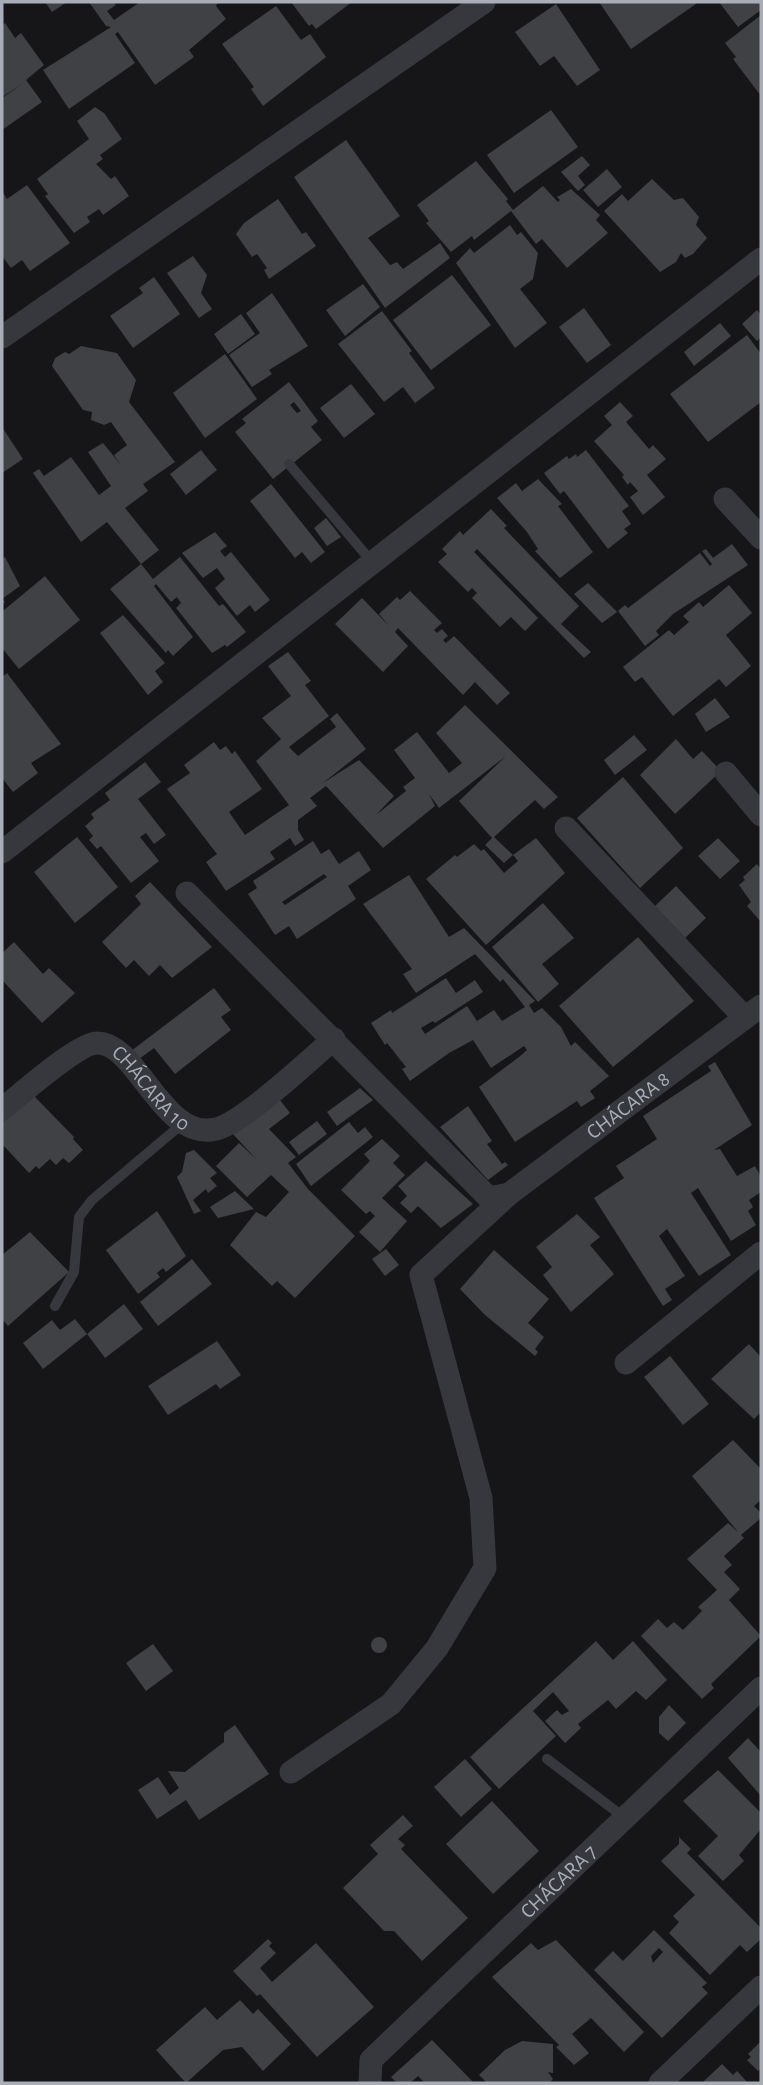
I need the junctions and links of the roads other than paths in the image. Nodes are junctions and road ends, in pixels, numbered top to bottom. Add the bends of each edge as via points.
1 (484, 2) edge
2 (761, 259) edge
3 (2, 337) edge
4 (289, 464) dead end
5 (725, 499) dead end
6 (761, 538) edge
7 (372, 562) junction
8 (726, 773) dead end
9 (761, 815) edge
10 (566, 828) dead end
11 (2, 852) edge
12 (187, 893) dead end
13 (753, 1012) edge
14 (334, 1039) junction
15 (2, 1109) edge
16 (182, 1124) junction
17 (501, 1196) junction
18 (761, 1253) edge
19 (55, 1306) dead end
20 (626, 1363) dead end
21 (761, 1688) edge
22 (547, 1759) dead end
23 (291, 1772) dead end
24 (625, 1818) junction
25 (761, 1987) edge
26 (370, 2083) edge
27 (660, 2083) edge

1 - 3 street
2 - 7 street
4 - 7 lane
5 - 6 street
7 - 11 street
8 - 9 street
10 - 13 street
12 - 14 street
13 - 17 street, CHÁCARA 8
14 - 16 street, CHÁCARA 10 via 219,1129 205,1131
14 - 17 street via 482,1194
15 - 16 street, CHÁCARA 10 via 74,1054 98,1043 126,1060
16 - 19 lane via 92,1200 79,1217 74,1272
17 - 23 street, CHÁCARA 8 via 421,1275 481,1498 485,1568 437,1648 391,1704
18 - 20 street
21 - 24 street, CHÁCARA 7
22 - 24 lane
24 - 26 street, CHÁCARA 7 via 372,2060
25 - 27 street

